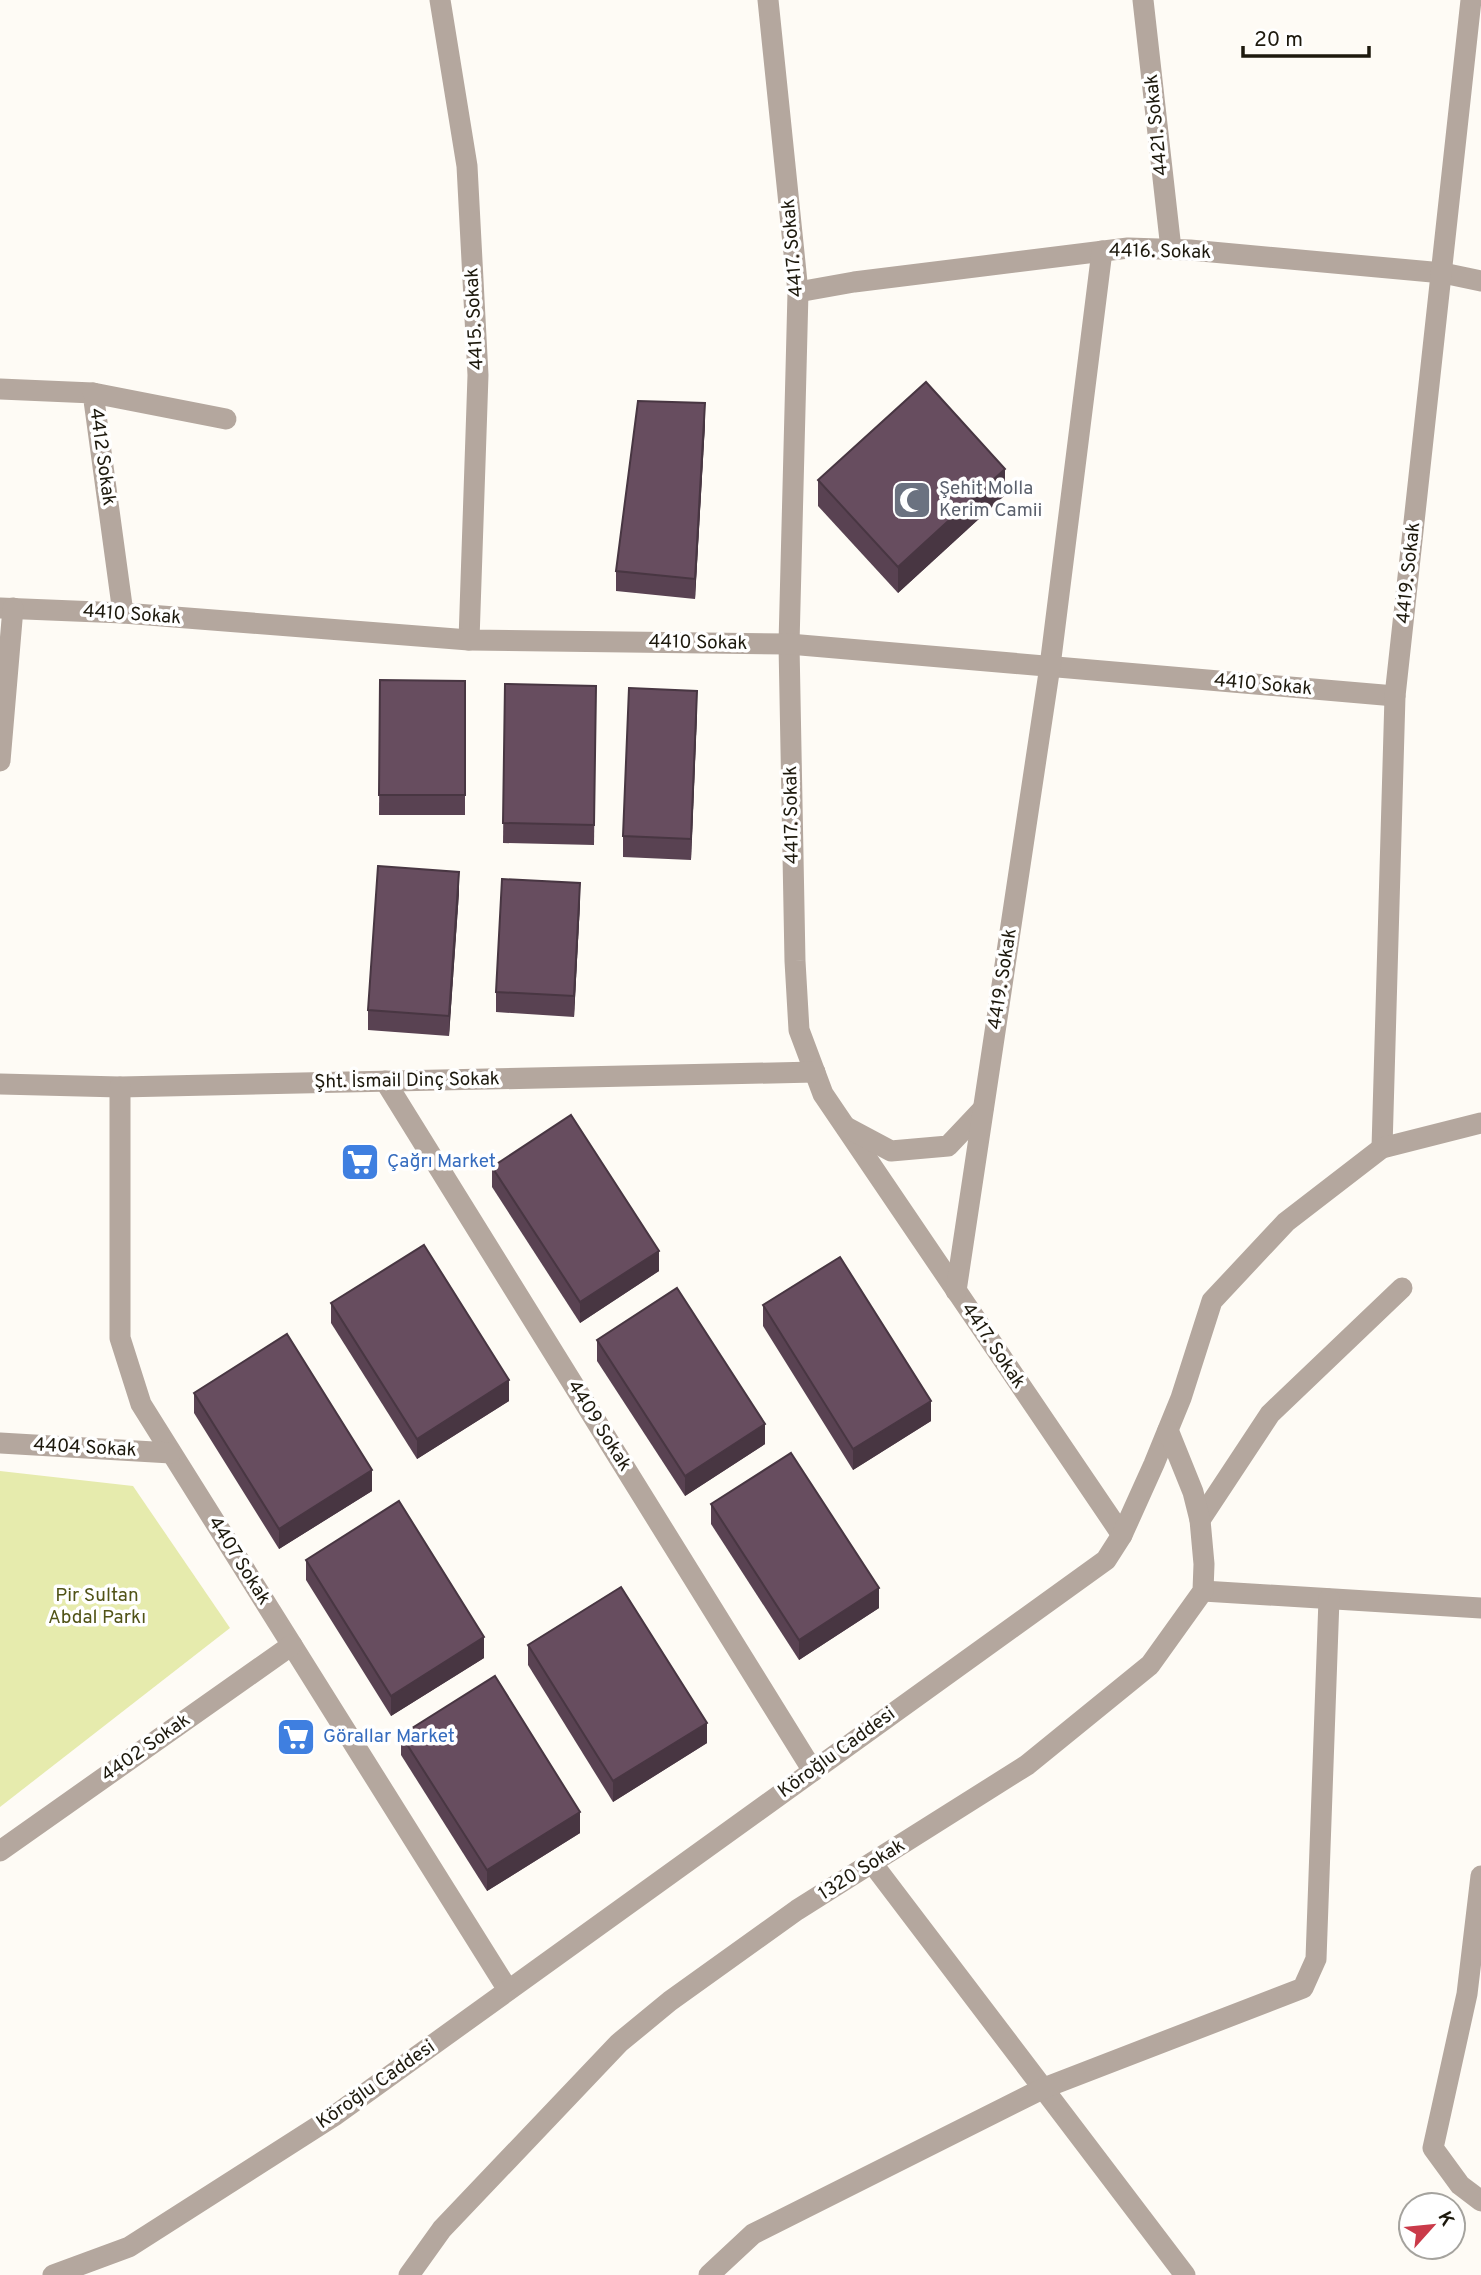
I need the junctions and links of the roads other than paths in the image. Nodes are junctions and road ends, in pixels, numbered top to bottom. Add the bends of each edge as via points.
1 (440, 0) edge
2 (768, 0) edge
3 (1143, 0) edge
4 (1471, 0) edge
5 (1171, 249) junction
6 (1102, 251) junction
7 (1443, 273) junction
8 (1481, 281) edge
9 (798, 292) junction
10 (0, 389) edge
11 (93, 393) junction
12 (226, 419) dead end
13 (6, 608) edge
14 (123, 613) junction
15 (470, 640) junction
16 (789, 644) junction
17 (1050, 666) junction
18 (1395, 696) junction
19 (0, 761) edge
20 (815, 1072) junction
21 (385, 1081) junction
22 (0, 1084) edge
23 (120, 1087) junction
24 (984, 1109) junction
25 (1481, 1123) edge
26 (845, 1126) junction
27 (1382, 1148) junction
28 (1402, 1288) dead end
29 (956, 1291) junction
30 (1168, 1430) junction
31 (0, 1443) edge
32 (171, 1453) junction
33 (1200, 1521) junction
34 (1122, 1535) junction
35 (1203, 1591) junction
36 (1329, 1598) junction
37 (1481, 1608) edge
38 (292, 1645) junction
39 (813, 1771) junction
40 (0, 1851) edge
41 (872, 1863) junction
42 (1481, 1876) edge
43 (508, 1990) junction
44 (1044, 2088) junction
45 (1481, 2201) edge
46 (108, 2266) edge
47 (53, 2275) edge
48 (409, 2275) edge
49 (709, 2275) edge
50 (1185, 2275) edge

1 - 15 street, 4415. Sokak via 467,166 478,375
2 - 9 street, 4417. Sokak
3 - 5 street, 4421. Sokak
4 - 7 street, 4419. Sokak
5 - 6 street, 4416. Sokak
5 - 7 street, 4416. Sokak
6 - 9 street, 4416. Sokak
6 - 17 street, 4419. Sokak
7 - 8 street, 4416. Sokak
7 - 18 street, 4419. Sokak
9 - 16 street, 4417. Sokak
10 - 11 street, 4412 Sokak
11 - 12 street
11 - 14 street, 4412 Sokak
13 - 14 street, 4410 Sokak
13 - 19 street
14 - 15 street, 4410 Sokak
15 - 16 street, 4410 Sokak
16 - 17 street, 4410 Sokak
16 - 20 street, 4417. Sokak via 799,1030
17 - 18 street, 4410 Sokak
17 - 24 street, 4419. Sokak
18 - 27 street, 4419. Sokak
20 - 21 street, Şht. İsmail Dinç Sokak
20 - 26 street, 4417. Sokak via 823,1094
21 - 23 street, Şht. İsmail Dinç Sokak
21 - 39 street, 4409 Sokak
22 - 23 street, Şht. İsmail Dinç Sokak
23 - 32 street, 4407 Sokak via 120,1338 141,1404
24 - 26 street via 948,1146 891,1151
24 - 29 street, 4419. Sokak
25 - 27 street, Köroğlu Caddesi
26 - 29 street, 4417. Sokak
27 - 30 street, Köroğlu Caddesi via 1286,1222 1212,1301
28 - 33 street via 1270,1414
29 - 34 street, 4417. Sokak
30 - 33 street via 1194,1492
30 - 34 street, Köroğlu Caddesi
31 - 32 street, 4404 Sokak
32 - 38 street, 4407 Sokak
33 - 35 street
34 - 39 street, Köroğlu Caddesi via 1106,1560
35 - 36 street
35 - 41 street, 1320 Sokak via 1150,1665 1027,1765
36 - 37 street
36 - 44 street via 1316,1959 1303,1988
38 - 40 street, 4402 Sokak
38 - 43 street, 4407 Sokak
39 - 43 street, Köroğlu Caddesi
41 - 44 street
41 - 48 street, 1320 Sokak via 797,1910 619,2043 442,2229
42 - 45 street via 1466,1994 1433,2148 1460,2186
43 - 46 street, Köroğlu Caddesi via 334,2116 129,2247
44 - 49 street via 753,2234
44 - 50 street
46 - 47 street, Köroğlu Caddesi

